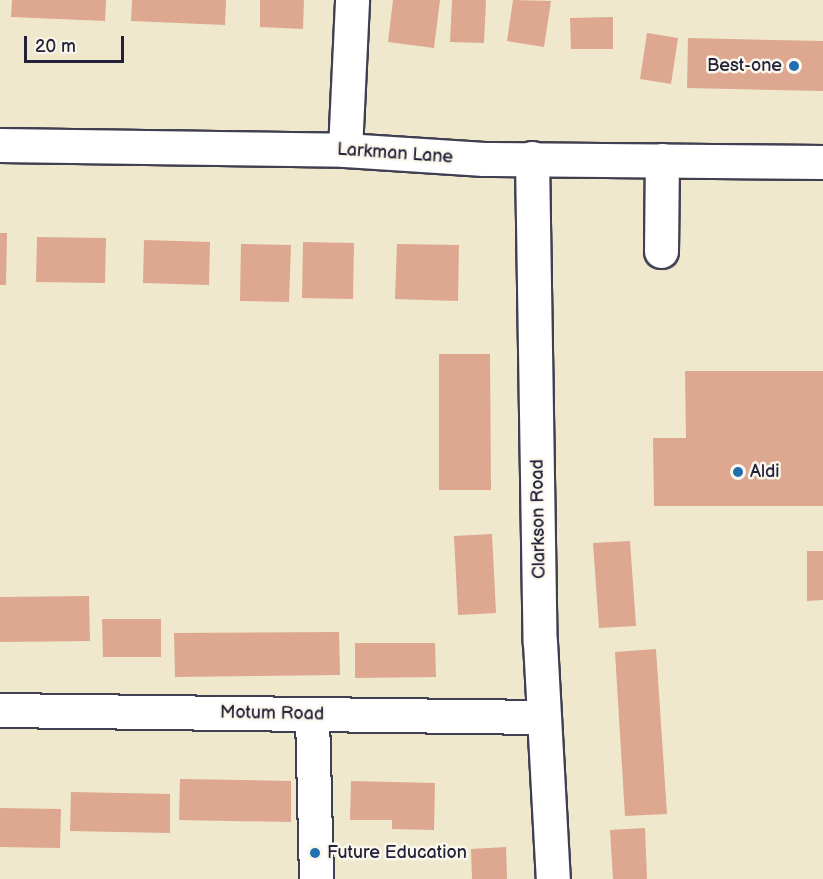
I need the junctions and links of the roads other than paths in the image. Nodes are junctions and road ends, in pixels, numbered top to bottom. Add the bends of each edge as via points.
1 (352, 0) edge
2 (0, 145) edge
3 (345, 150) junction
4 (532, 158) junction
5 (662, 160) junction
6 (823, 162) edge
7 (789, 164) junction
8 (823, 169) edge
9 (661, 251) dead end
10 (0, 710) edge
11 (312, 715) junction
12 (544, 717) junction
13 (316, 879) edge
14 (554, 879) edge

1 - 3 street
2 - 3 street, Larkman Lane
3 - 4 street, Larkman Lane via 389,156
4 - 5 street, Larkman Lane
4 - 12 street, Clarkson Road
5 - 7 street, Larkman Lane
5 - 9 street
6 - 7 street, Larkman Lane
7 - 8 street, Larkman Lane
10 - 11 street, Motum Road
11 - 12 street, Motum Road
11 - 13 street
12 - 14 street, Clarkson Road

